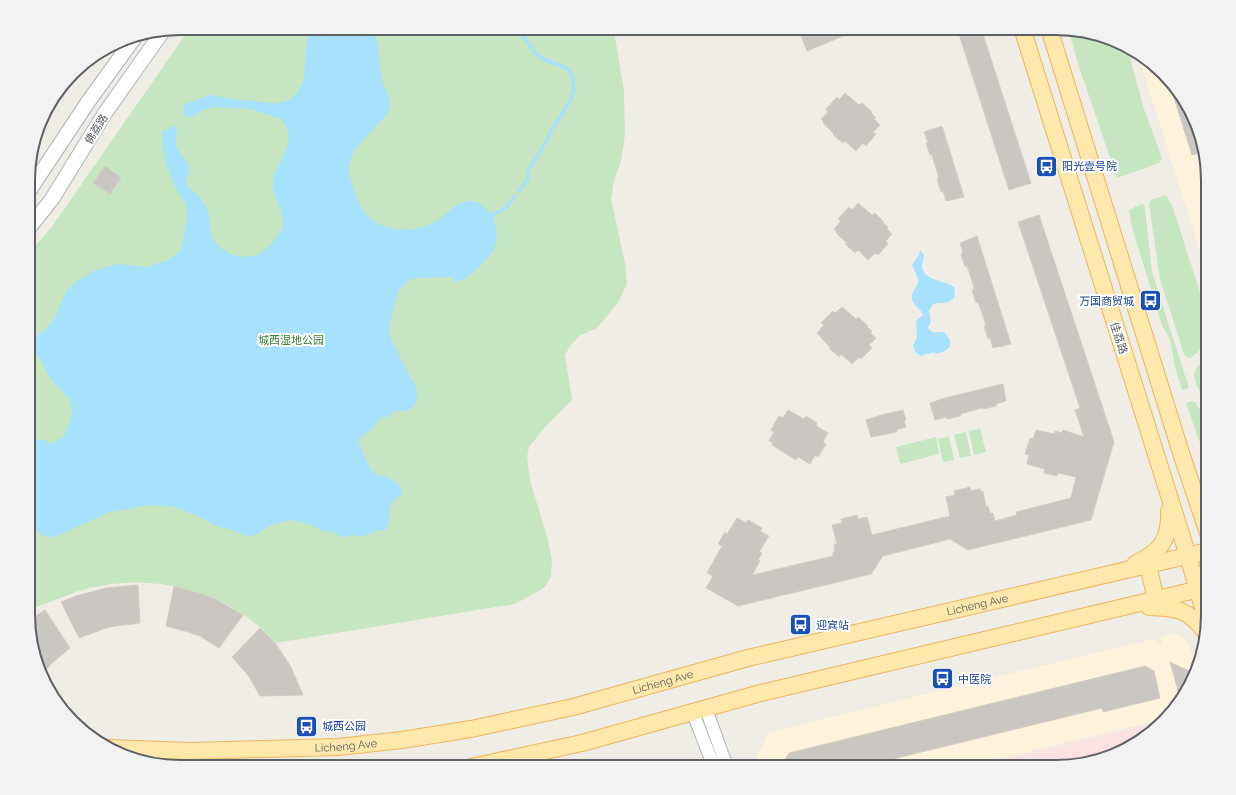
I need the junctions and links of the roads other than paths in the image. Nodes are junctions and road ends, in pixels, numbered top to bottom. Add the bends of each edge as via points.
1 (1024, 35) edge
2 (1050, 35) edge
3 (159, 36) edge
4 (129, 45) edge
5 (35, 182) edge
6 (35, 220) edge
7 (1181, 453) junction
8 (1158, 461) junction
9 (1192, 486) junction
10 (1168, 491) junction
11 (1201, 503) edge
12 (1201, 512) edge
13 (1201, 553) edge
14 (1188, 556) junction
15 (1148, 565) junction
16 (1122, 571) junction
17 (1201, 587) edge
18 (1201, 589) edge
19 (1156, 600) junction
20 (1123, 608) junction
21 (1201, 626) edge
22 (700, 711) junction
23 (138, 754) edge
24 (503, 760) edge
25 (712, 760) edge
26 (724, 760) edge

1 - 8 main road, 佳荔路
2 - 7 main road
3 - 6 main road, 佛荔路 via 106,113 52,199
4 - 5 main road, 佛荔路
7 - 8 main road
7 - 9 main road
8 - 10 main road, 佳荔路
9 - 11 main road
9 - 12 main road
10 - 14 main road, 佳荔路
10 - 16 main road via 1167,536 1144,560
13 - 14 main road, Licheng Ave
14 - 15 main road, Licheng Ave
14 - 17 main road, 佳荔路
15 - 16 main road, Licheng Ave
15 - 19 main road
16 - 23 main road, Licheng Ave via 755,656 573,707 471,729 338,747
18 - 19 main road
19 - 20 main road
20 - 21 main road via 1165,607 1184,612
20 - 22 main road via 764,693
22 - 24 main road via 582,743
22 - 25 street
22 - 26 street

